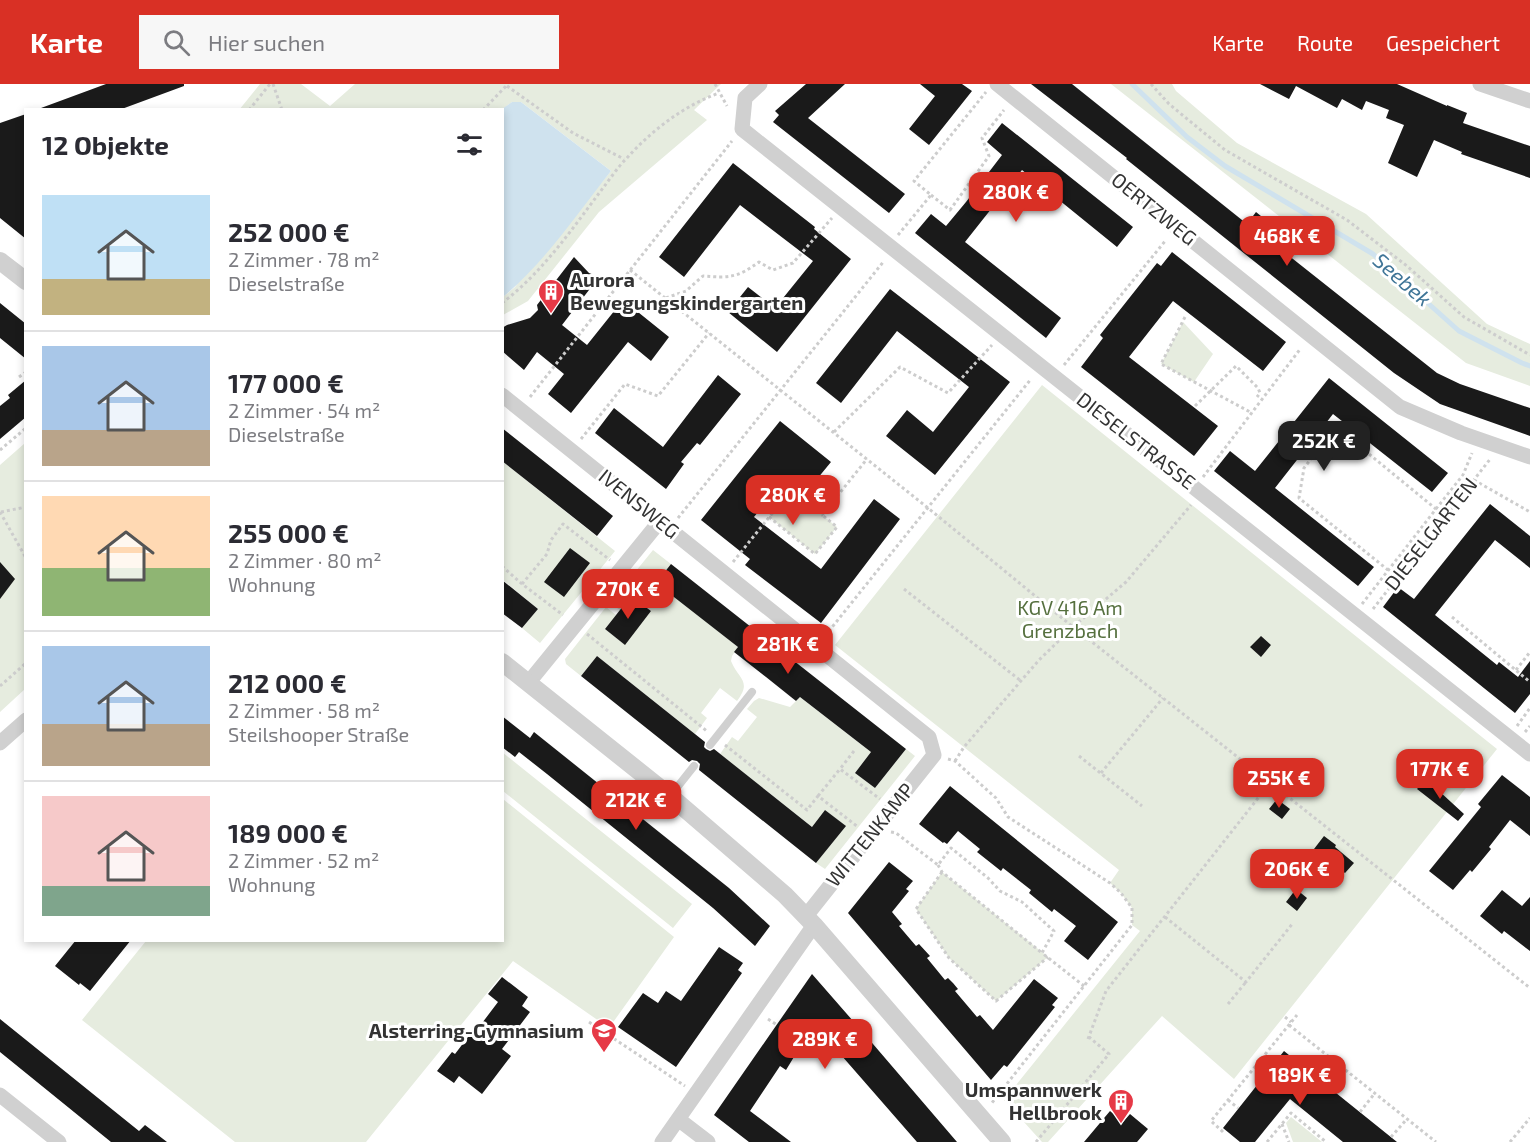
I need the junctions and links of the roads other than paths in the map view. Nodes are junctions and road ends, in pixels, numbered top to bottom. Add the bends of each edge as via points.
1 (760, 84) edge
2 (1480, 84) edge
3 (992, 88) edge
4 (1530, 101) edge
5 (0, 261) edge
6 (24, 279) edge
7 (504, 397) edge
8 (1530, 457) edge
9 (665, 525) junction
10 (504, 663) edge
11 (529, 682) junction
12 (752, 692) dead end
13 (24, 722) edge
14 (0, 743) edge
15 (710, 746) dead end
16 (1530, 754) edge
17 (934, 755) joint
18 (694, 766) dead end
19 (670, 796) junction
20 (810, 920) junction
21 (0, 1095) edge
22 (678, 1119) junction
23 (59, 1142) edge
24 (662, 1142) edge
25 (708, 1142) edge
26 (1002, 1142) edge

1 - 16 street, DIESELSTRASSE via 745,98 742,129
2 - 4 street
3 - 8 street, OERTZWEG via 1014,97 1400,407
5 - 6 street
7 - 9 street, IVENSWEG
9 - 11 street via 621,568
9 - 17 street, IVENSWEG via 929,737
10 - 11 street
11 - 19 street
12 - 15 lane
13 - 14 street
17 - 20 street, WITTENKAMP
18 - 19 lane
19 - 20 street
20 - 22 street, WITTENKAMP
20 - 26 street
21 - 23 street
22 - 24 street, WITTENKAMP
22 - 25 street

